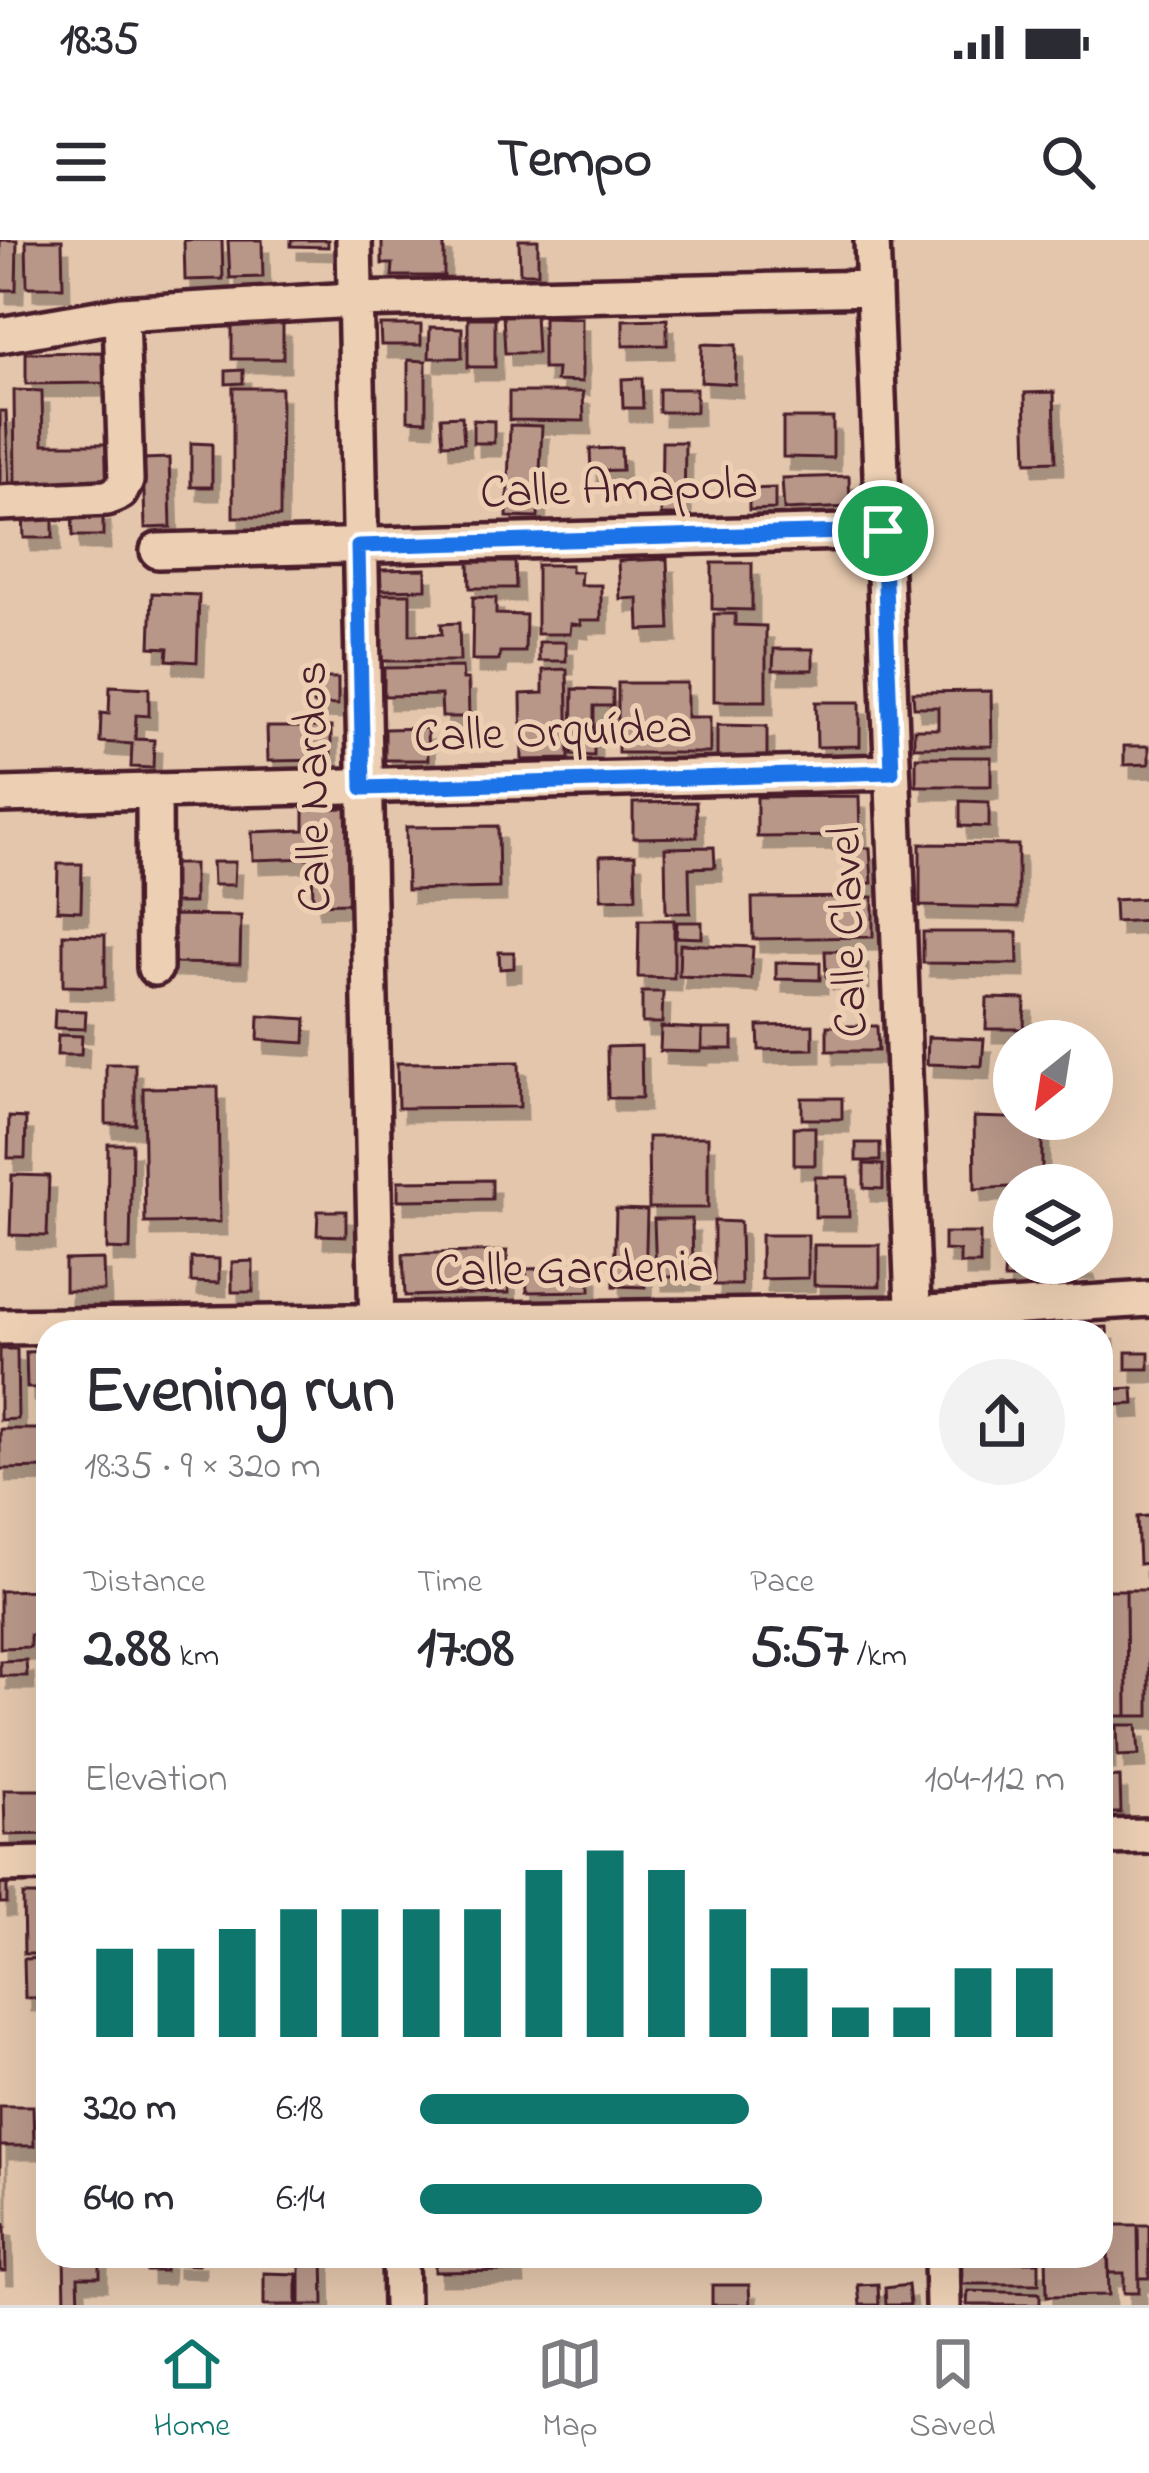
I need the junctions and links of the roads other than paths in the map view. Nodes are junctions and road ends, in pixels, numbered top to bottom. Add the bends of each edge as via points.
1 (354, 240) edge
2 (872, 240) edge
3 (874, 288) junction
4 (353, 300) junction
5 (121, 314) junction
6 (0, 335) edge
7 (0, 502) edge
8 (883, 531) junction
9 (358, 546) junction
10 (158, 551) dead end
11 (892, 772) junction
12 (363, 788) junction
13 (154, 791) junction
14 (0, 795) edge
15 (155, 968) dead end
16 (1149, 1299) edge
17 (377, 1320) edge
18 (914, 1320) edge
19 (943, 1320) edge
20 (0, 1327) edge
21 (36, 1327) edge
22 (1149, 1836) edge
23 (1113, 1837) edge
24 (36, 1864) edge
25 (0, 1865) edge
26 (400, 2268) edge
27 (942, 2268) edge
28 (401, 2305) edge
29 (943, 2305) edge

1 - 4 street, Calle Nardos
2 - 3 street, Calle Clavel
3 - 4 street
3 - 8 street, Calle Clavel
4 - 5 street
4 - 9 street, Calle Nardos
5 - 6 street
5 - 7 street via 120,492
8 - 9 street, Calle Amapola
8 - 11 street, Calle Clavel
9 - 10 street, Calle Amapola
9 - 12 street, Calle Nardos
11 - 12 street, Calle Orquídea
11 - 18 street, Calle Clavel
12 - 13 street, Calle Orquídea
12 - 17 street, Calle Nardos
13 - 14 street, Calle Orquídea
13 - 15 street
16 - 19 street, Calle Gardenia
20 - 21 street, Calle Gardenia
22 - 23 street
24 - 25 street
26 - 28 street
27 - 29 street

